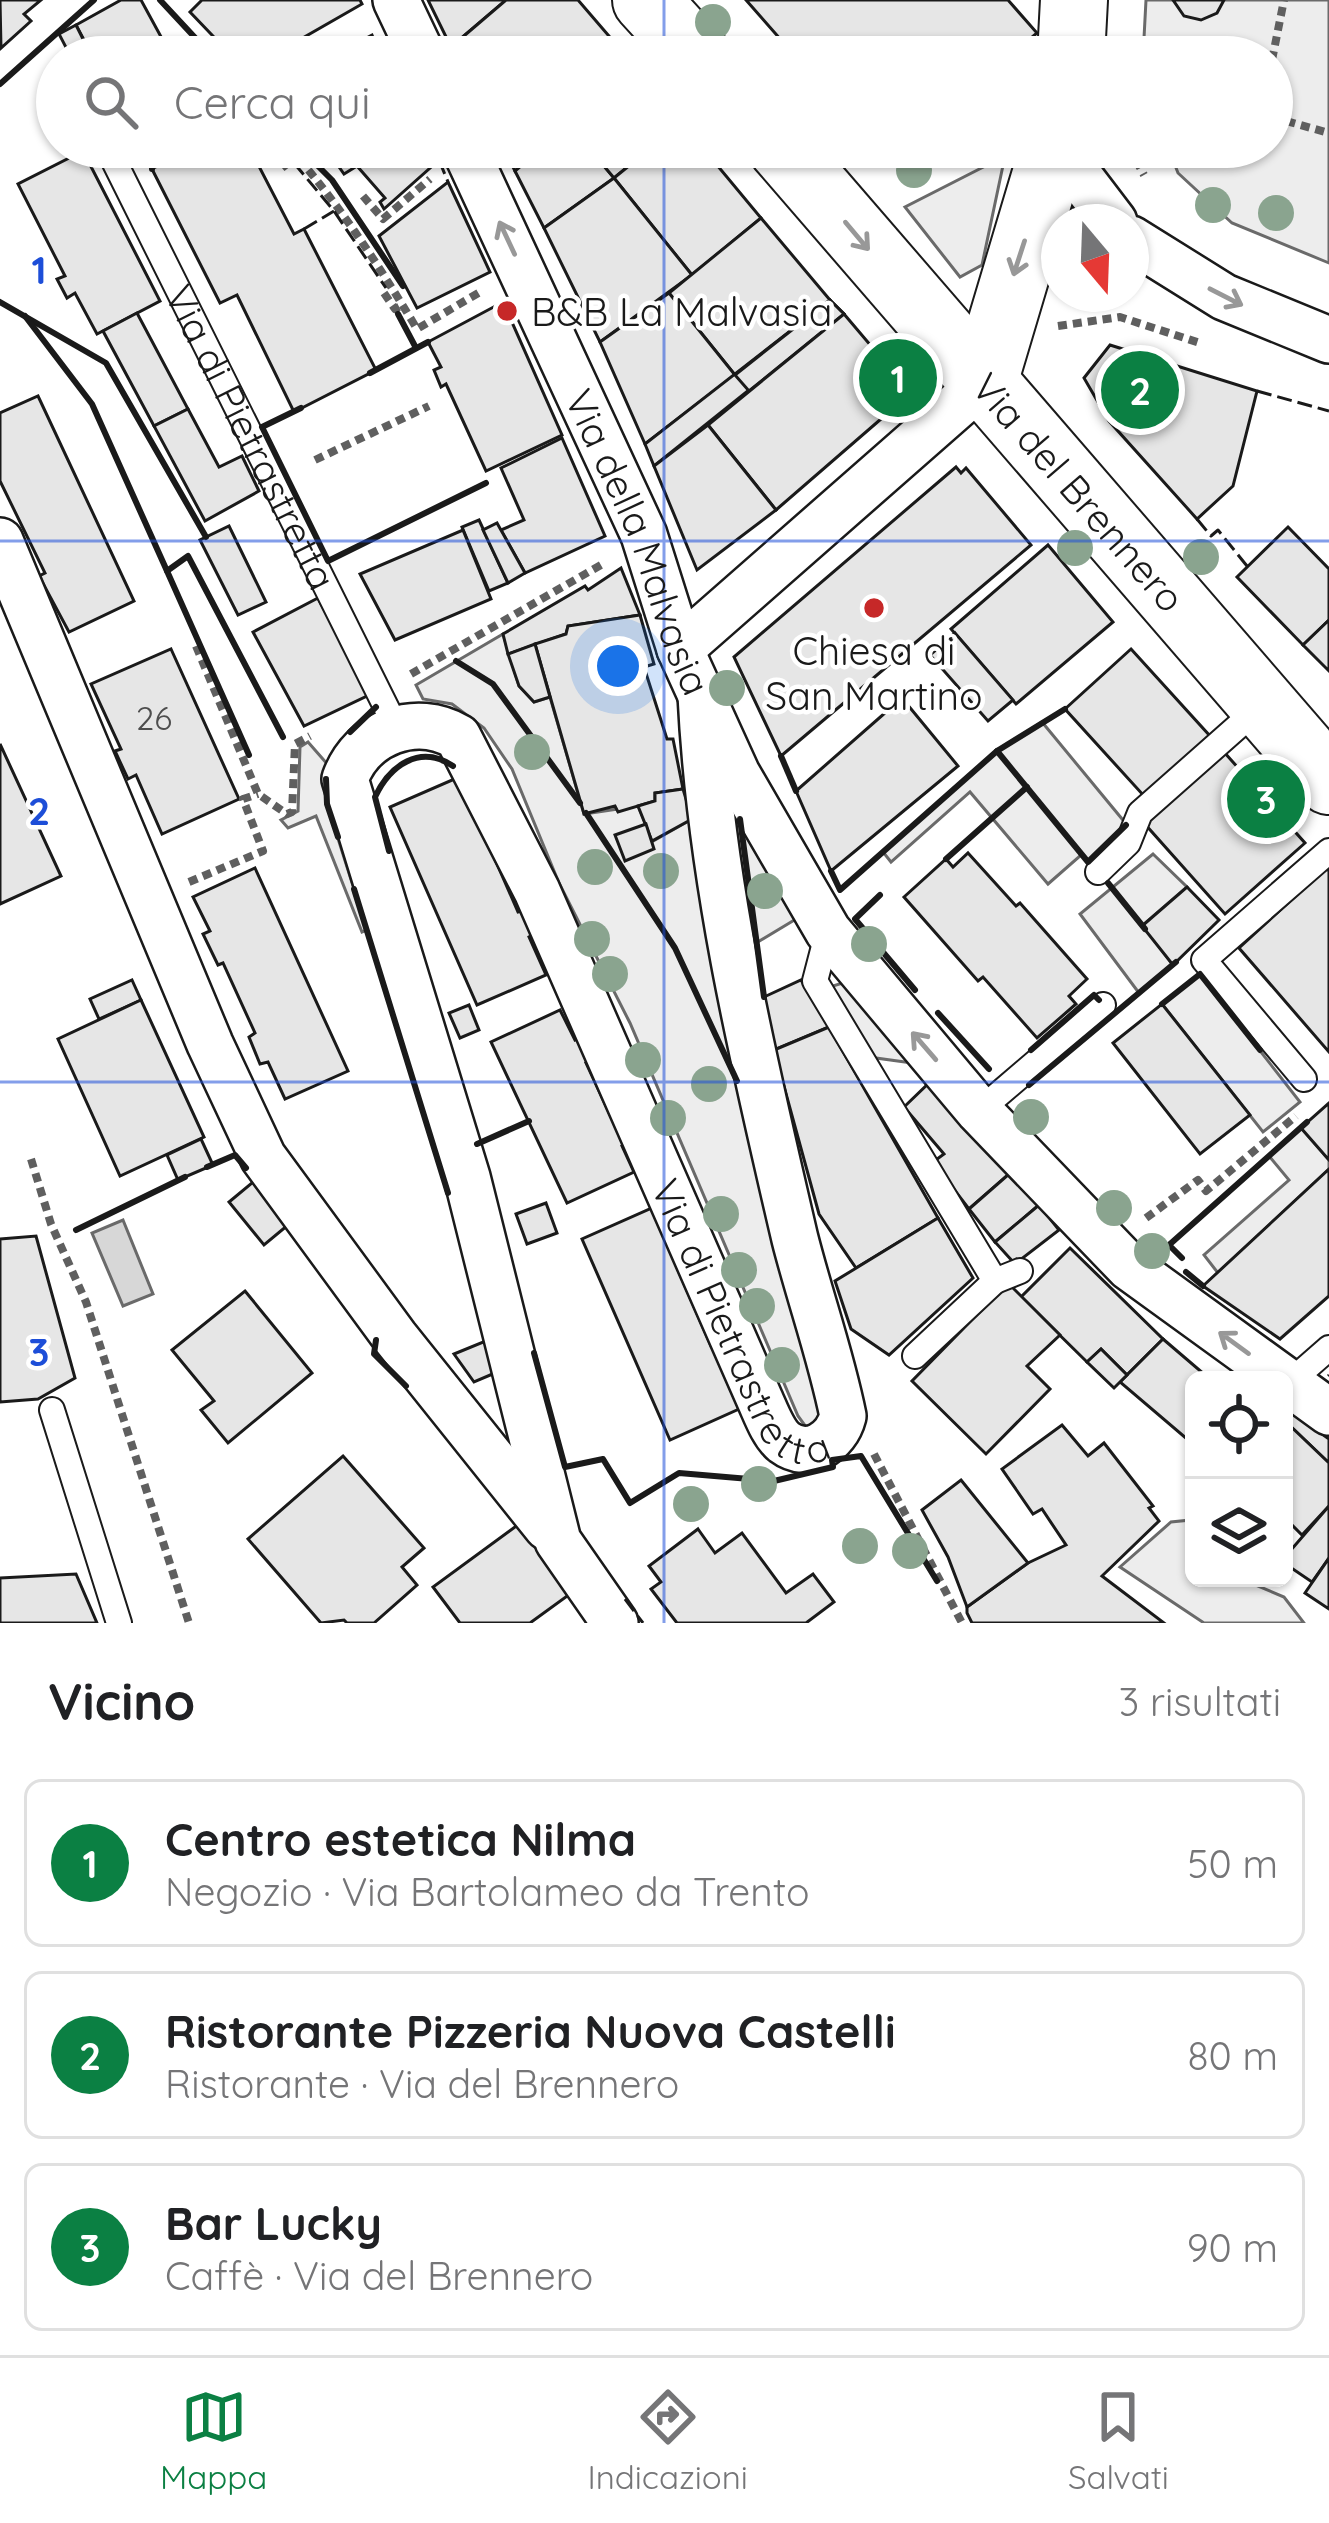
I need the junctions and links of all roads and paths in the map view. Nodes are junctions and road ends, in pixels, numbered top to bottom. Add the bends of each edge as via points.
1 (396, 0) edge
2 (646, 0) edge
3 (1074, 0) edge
4 (1284, 0) edge
5 (413, 36) edge
6 (679, 36) edge
7 (1072, 36) edge
8 (1277, 36) edge
9 (1293, 122) edge
10 (1329, 133) edge
11 (117, 168) edge
12 (307, 168) edge
13 (474, 168) edge
14 (799, 168) edge
15 (1048, 168) edge
16 (1077, 168) edge
17 (431, 178) dead end
18 (363, 196) dead end
19 (1100, 204) edge
20 (1149, 250) edge
21 (485, 289) dead end
22 (384, 293) dead end
23 (403, 305) junction
24 (1056, 326) dead end
25 (1329, 340) edge
26 (1204, 344) dead end
27 (984, 382) junction
28 (429, 406) dead end
29 (315, 460) dead end
30 (0, 541) edge
31 (608, 562) dead end
32 (196, 646) dead end
33 (680, 649) junction
34 (701, 695) junction
35 (1263, 704) junction
36 (388, 710) junction
37 (1329, 781) edge
38 (1329, 851) edge
39 (1098, 872) dead end
40 (181, 886) dead end
41 (828, 931) junction
42 (1103, 1005) dead end
43 (1308, 1091) joint
44 (980, 1111) junction
45 (32, 1159) dead end
46 (1153, 1213) dead end
47 (1020, 1271) dead end
48 (995, 1281) junction
49 (1329, 1348) edge
50 (915, 1357) dead end
51 (1272, 1371) edge
52 (1293, 1380) edge
53 (1293, 1386) edge
54 (52, 1410) dead end
55 (1329, 1412) edge
56 (831, 1438) junction
57 (559, 1541) junction
58 (119, 1623) edge
59 (189, 1623) edge
60 (615, 1623) edge
61 (962, 1623) edge

1 - 5 street
2 - 6 main road
3 - 7 main road
4 - 8 path
9 - 10 path
11 - 36 lane, Via di Pietrastretta
12 - 23 path
33 -> 13 street, Via della Malvasia via 644,535
14 -> 27 main road, Via del Brennero
15 -> 27 main road
16 - 19 street
17 - 18 path via 382,219
20 -> 25 street via 1224,297
21 - 23 path via 417,329
22 - 23 path via 394,309
24 - 26 path via 1120,317
27 - 33 street
27 - 35 main road, Via del Brennero
28 - 29 path
30 - 57 street via 263,1156 394,1337
31 - 36 path
32 - 40 path via 258,794 243,799 262,850
33 - 34 street, Via della Malvasia
34 - 41 street, Via della Malvasia
34 - 56 street, Via di Pietrastretta via 712,844 742,1004 843,1416
35 - 37 main road, Via del Brennero
35 - 39 lane via 1141,813 1128,843
36 - 56 street, Via di Pietrastretta via 458,737 537,890 780,1440 801,1450
36 - 57 street via 345,779 467,1177
38 - 43 lane via 1204,960
44 -> 41 street, Via della Malvasia
41 - 48 lane via 815,981
42 - 44 lane
43 - 46 path via 1206,1191 1198,1180
51 -> 44 street, Via della Malvasia via 1129,1267
45 - 59 path
47 - 48 lane
48 - 50 lane
49 - 52 lane
53 - 55 street, Via della Malvasia
54 - 58 lane
56 - 61 path via 873,1452
57 - 60 street

